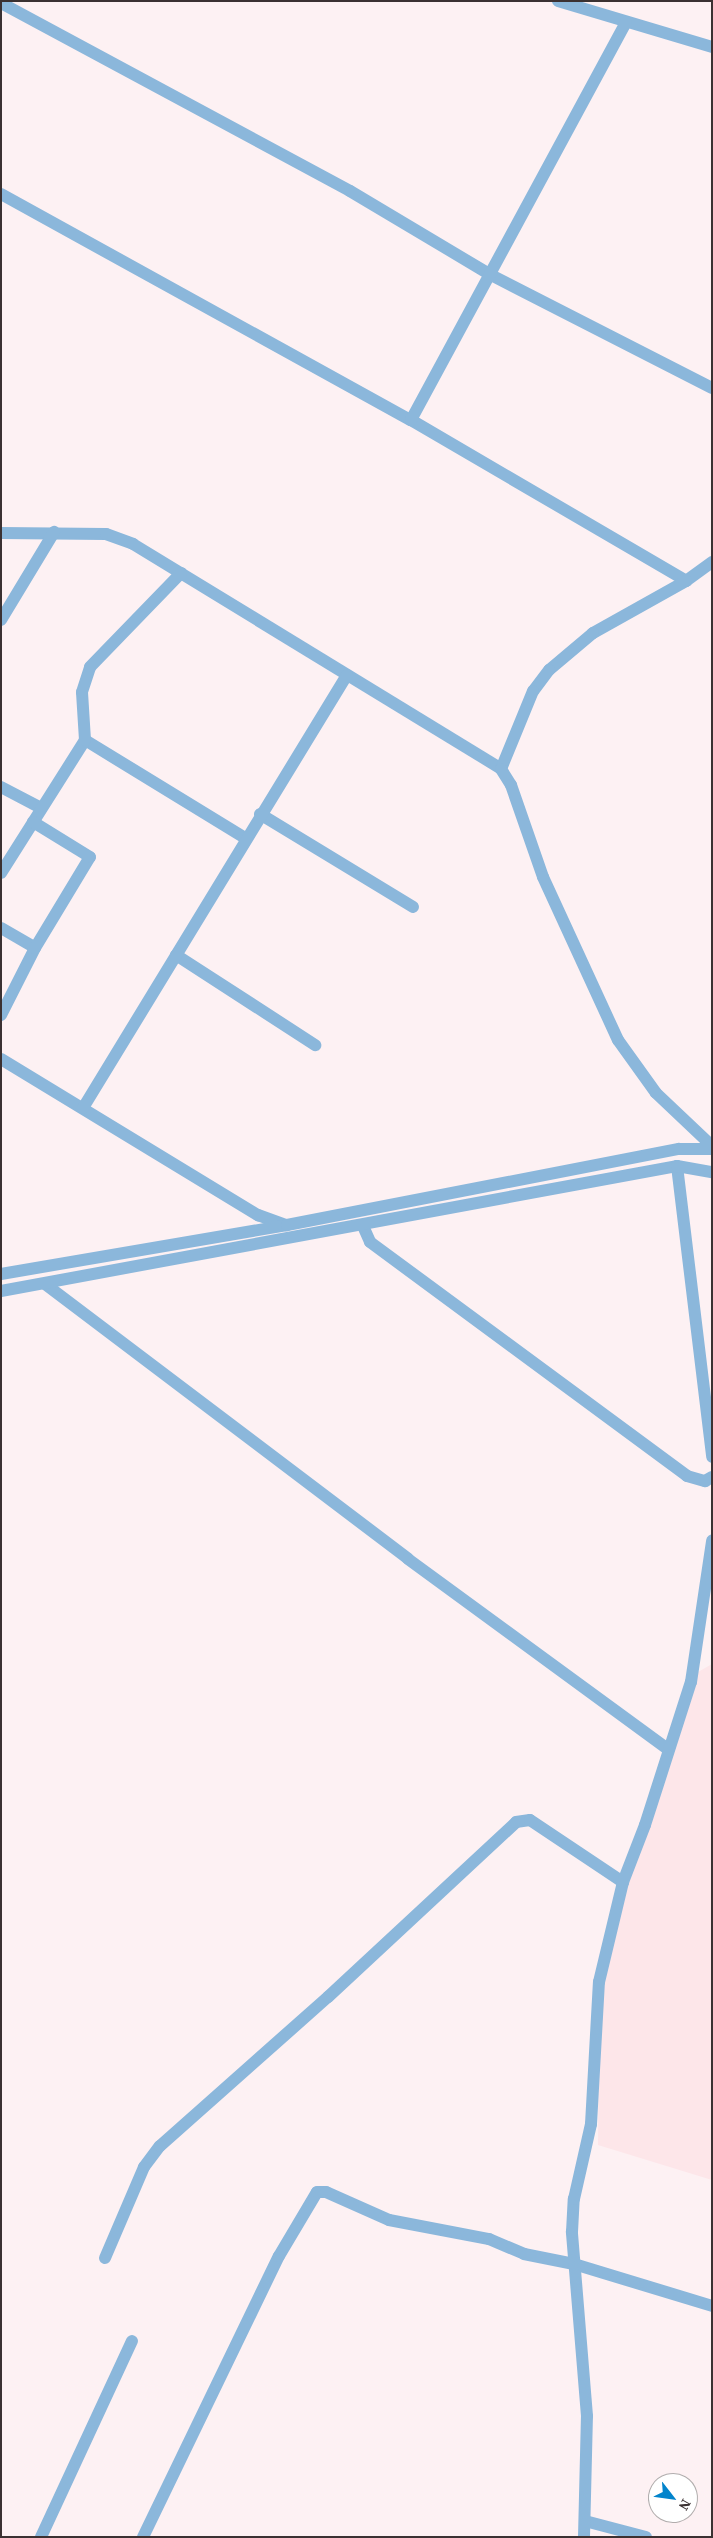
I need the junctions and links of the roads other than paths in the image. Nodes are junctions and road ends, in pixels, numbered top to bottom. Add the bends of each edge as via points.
1 (558, 1) edge
2 (1, 3) edge
3 (626, 22) junction
4 (712, 47) edge
5 (1, 194) edge
6 (491, 275) junction
7 (712, 388) edge
8 (411, 420) junction
9 (54, 532) junction
10 (1, 533) edge
11 (712, 562) edge
12 (181, 573) junction
13 (686, 581) junction
14 (1, 620) edge
15 (347, 675) junction
16 (85, 740) junction
17 (501, 770) junction
18 (1, 787) edge
19 (41, 808) junction
20 (260, 814) junction
21 (34, 822) junction
22 (245, 838) junction
23 (1, 873) edge
24 (413, 907) dead end
25 (1, 928) edge
26 (35, 948) junction
27 (176, 955) junction
28 (1, 1015) edge
29 (315, 1045) dead end
30 (3, 1065) edge
31 (84, 1108) junction
32 (712, 1148) edge
33 (677, 1166) junction
34 (712, 1172) edge
35 (287, 1225) junction
36 (363, 1226) junction
37 (306, 1237) junction
38 (1, 1274) edge
39 (45, 1284) junction
40 (1, 1292) edge
41 (712, 1457) edge
42 (712, 1478) edge
43 (712, 1541) edge
44 (668, 1749) junction
45 (623, 1882) junction
46 (105, 2258) dead end
47 (574, 2264) junction
48 (712, 2306) edge
49 (132, 2341) dead end
50 (585, 2521) junction
51 (41, 2537) edge
52 (143, 2537) edge
53 (584, 2537) edge
54 (646, 2537) edge

1 - 3 street
2 - 6 street via 350,191
3 - 4 street
3 - 6 street
5 - 8 street
6 - 7 street
6 - 8 street
8 - 13 street
9 - 10 street
9 - 12 street via 106,534 133,544
9 - 14 street
11 - 13 street
12 - 15 street
12 - 16 street via 90,667 82,692
13 - 17 street via 593,633 549,670 533,691
15 - 17 street
15 - 20 street
16 - 19 street
16 - 22 street
17 - 32 street via 511,785 543,877 618,1040 656,1093
18 - 19 street
19 - 21 street
20 - 22 street
20 - 24 street
21 - 23 street
21 - 26 street via 90,857
22 - 27 street
25 - 26 street
26 - 28 street
27 - 29 street
27 - 31 street
30 - 31 street
31 - 35 street via 258,1215
32 - 35 street via 679,1149
33 - 34 street
33 - 36 street
33 - 41 street
35 - 37 street
35 - 38 street
36 - 37 street
36 - 42 street via 370,1242 687,1476 705,1481
37 - 39 street
39 - 40 street
39 - 44 street via 408,1559
43 - 44 street via 692,1674
44 - 45 street via 645,1825
45 - 46 street via 530,1820 516,1822 328,1997 160,2146 144,2167
45 - 47 street via 599,1982 591,2124 574,2199
47 - 48 street
47 - 50 street via 587,2416
47 - 52 street via 524,2254 481,2236 389,2220 326,2192 317,2192 279,2256
49 - 51 street
50 - 53 street
50 - 54 street

